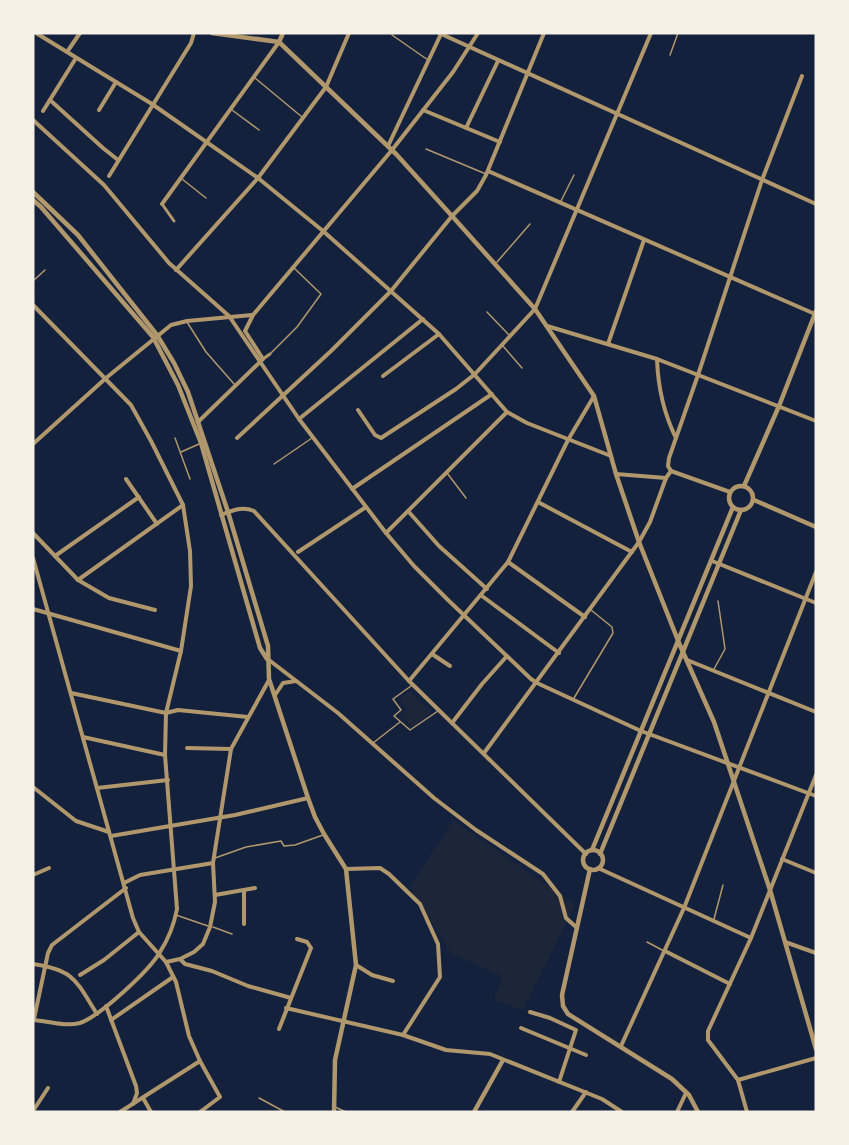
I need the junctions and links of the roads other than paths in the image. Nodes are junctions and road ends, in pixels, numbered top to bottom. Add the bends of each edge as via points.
1 (37, 33) edge
2 (80, 33) edge
3 (194, 33) edge
4 (212, 33) edge
5 (283, 33) edge
6 (349, 33) edge
7 (440, 33) edge
8 (478, 33) edge
9 (544, 33) edge
10 (651, 33) edge
11 (678, 33) edge
12 (234, 34) edge
13 (392, 35) dead end
14 (279, 42) junction
15 (469, 47) junction
16 (67, 52) junction
17 (670, 55) dead end
18 (76, 58) junction
19 (429, 60) junction
20 (498, 61) junction
21 (527, 74) junction
22 (802, 76) dead end
23 (254, 78) junction
24 (116, 82) junction
25 (327, 87) junction
26 (50, 100) junction
27 (152, 104) junction
28 (231, 109) junction
29 (99, 110) dead end
30 (423, 110) junction
31 (43, 111) dead end
32 (618, 114) junction
33 (303, 118) junction
34 (33, 120) edge
35 (466, 128) junction
36 (259, 130) dead end
37 (208, 141) junction
38 (500, 142) junction
39 (390, 148) junction
40 (426, 148) dead end
41 (118, 160) junction
42 (487, 173) junction
43 (574, 175) dead end
44 (109, 176) dead end
45 (258, 178) junction
46 (181, 179) junction
47 (762, 180) junction
48 (33, 192) edge
49 (206, 198) dead end
50 (33, 200) edge
51 (560, 202) junction
52 (162, 204) joint
53 (816, 204) edge
54 (577, 210) junction
55 (452, 216) junction
56 (174, 221) dead end
57 (530, 224) dead end
58 (323, 231) junction
59 (644, 240) junction
60 (495, 264) junction
61 (293, 268) junction
62 (45, 270) dead end
63 (176, 270) junction
64 (731, 278) junction
65 (33, 281) edge
66 (391, 291) junction
67 (33, 305) edge
68 (535, 309) junction
69 (487, 312) dead end
70 (816, 313) edge
71 (253, 315) junction
72 (229, 316) junction
73 (423, 319) junction
74 (187, 321) junction
75 (546, 326) junction
76 (439, 334) junction
77 (155, 336) junction
78 (510, 336) junction
79 (608, 344) junction
80 (502, 345) junction
81 (270, 354) joint
82 (657, 359) junction
83 (262, 361) junction
84 (522, 368) dead end
85 (475, 374) junction
86 (698, 375) junction
87 (383, 376) dead end
88 (106, 378) junction
89 (237, 386) junction
90 (492, 394) junction
91 (282, 395) junction
92 (594, 396) junction
93 (779, 406) junction
94 (358, 410) dead end
95 (507, 412) junction
96 (299, 419) junction
97 (199, 421) junction
98 (816, 421) edge
99 (175, 438) dead end
100 (237, 438) dead end
101 (313, 438) junction
102 (676, 438) junction
103 (568, 440) junction
104 (203, 442) junction
105 (33, 444) edge
106 (181, 452) junction
107 (611, 456) junction
108 (274, 464) dead end
109 (671, 471) junction
110 (446, 473) junction
111 (616, 474) junction
112 (666, 478) junction
113 (126, 479) dead end
114 (190, 479) dead end
115 (746, 483) junction
116 (352, 489) junction
117 (730, 492) junction
118 (139, 497) junction
119 (466, 498) dead end
120 (754, 500) junction
121 (538, 502) junction
122 (183, 505) junction
123 (366, 507) junction
124 (733, 507) junction
125 (741, 510) junction
126 (408, 511) junction
127 (228, 512) junction
128 (221, 515) junction
129 (157, 524) junction
130 (816, 527) edge
131 (33, 533) edge
132 (386, 533) junction
133 (639, 542) junction
134 (298, 552) dead end
135 (632, 552) junction
136 (55, 556) junction
137 (33, 558) edge
138 (712, 561) junction
139 (508, 562) junction
140 (719, 563) junction
141 (816, 572) edge
142 (78, 580) junction
143 (488, 589) junction
144 (482, 596) junction
145 (805, 599) junction
146 (718, 601) dead end
147 (816, 603) edge
148 (33, 609) edge
149 (591, 609) junction
150 (155, 610) dead end
151 (49, 614) junction
152 (464, 615) junction
153 (585, 617) junction
154 (679, 642) junction
155 (683, 650) junction
156 (181, 651) junction
157 (558, 653) junction
158 (432, 654) junction
159 (507, 656) junction
160 (267, 658) junction
161 (687, 660) junction
162 (450, 666) dead end
163 (714, 670) junction
164 (269, 679) junction
165 (297, 681) junction
166 (411, 683) junction
167 (537, 683) junction
168 (768, 692) junction
169 (71, 693) junction
170 (275, 695) junction
171 (573, 699) junction
172 (439, 710) junction
173 (816, 712) edge
174 (166, 714) junction
175 (248, 717) junction
176 (401, 722) junction
177 (452, 723) junction
178 (641, 731) junction
179 (649, 733) junction
180 (83, 737) junction
181 (373, 743) junction
182 (187, 748) dead end
183 (231, 749) junction
184 (484, 753) junction
185 (165, 755) junction
186 (727, 763) junction
187 (739, 767) junction
188 (816, 775) edge
189 (168, 780) junction
190 (733, 781) junction
191 (33, 787) edge
192 (97, 788) junction
193 (809, 794) junction
194 (816, 796) edge
195 (308, 798) junction
196 (221, 818) junction
197 (172, 825) junction
198 (110, 834) junction
199 (324, 834) junction
200 (592, 850) junction
201 (586, 854) junction
202 (600, 854) junction
203 (782, 859) junction
204 (214, 861) junction
205 (49, 868) dead end
206 (175, 868) junction
207 (346, 868) junction
208 (598, 868) junction
209 (590, 869) junction
210 (816, 873) edge
211 (33, 875) edge
212 (723, 885) dead end
213 (125, 886) junction
214 (255, 888) dead end
215 (244, 890) junction
216 (770, 890) junction
217 (215, 895) junction
218 (684, 908) junction
219 (176, 915) junction
220 (713, 921) junction
221 (244, 924) dead end
222 (210, 927) junction
223 (576, 927) junction
224 (139, 932) junction
225 (232, 934) dead end
226 (751, 938) junction
227 (297, 939) dead end
228 (785, 941) junction
229 (647, 942) dead end
230 (665, 951) junction
231 (816, 953) edge
232 (159, 954) junction
233 (180, 959) junction
234 (166, 962) junction
235 (33, 964) edge
236 (356, 965) junction
237 (46, 966) junction
238 (80, 975) dead end
239 (173, 977) junction
240 (393, 981) dead end
241 (730, 984) junction
242 (291, 998) junction
243 (106, 1006) junction
244 (286, 1008) junction
245 (530, 1012) dead end
246 (97, 1014) junction
247 (33, 1020) edge
248 (111, 1020) junction
249 (344, 1023) junction
250 (521, 1028) dead end
251 (279, 1029) dead end
252 (403, 1035) junction
253 (621, 1046) junction
254 (569, 1048) junction
255 (816, 1049) edge
256 (586, 1055) dead end
257 (816, 1058) edge
258 (503, 1060) junction
259 (200, 1061) junction
260 (738, 1080) junction
261 (559, 1082) junction
262 (48, 1088) dead end
263 (586, 1092) junction
264 (686, 1093) junction
265 (143, 1098) junction
266 (260, 1098) dead end
267 (133, 1104) junction
268 (334, 1109) edge
269 (33, 1111) edge
270 (120, 1112) edge
271 (151, 1112) edge
272 (200, 1112) edge
273 (285, 1112) edge
274 (346, 1112) edge
275 (474, 1112) edge
276 (572, 1112) edge
277 (622, 1112) edge
278 (677, 1112) edge
279 (698, 1112) edge
280 (747, 1112) edge

1 - 16 street
2 - 16 street
3 - 27 street
4 - 12 street
5 - 14 street
6 - 25 street
7 - 15 street
7 - 19 street
8 - 15 street
9 - 21 street
10 - 32 street
11 - 17 lane
12 - 14 street
13 - 19 lane
14 - 23 street
14 - 25 street
15 - 20 street
15 - 30 street
16 - 18 street
18 - 24 street
18 - 26 street
19 - 39 street
20 - 21 street
20 - 35 street
21 - 32 street
21 - 38 street
22 - 47 street
23 - 28 street
23 - 33 lane
24 - 27 street
24 - 29 street
25 - 33 street
25 - 39 street
26 - 31 street
26 - 41 street
27 - 37 street
27 - 41 street
28 - 36 lane
28 - 37 street
30 - 35 street
30 - 39 street
32 - 47 street
32 - 54 street
33 - 45 street
34 - 63 street via 104,185
35 - 38 street
37 - 45 street
37 - 46 street
38 - 42 street
39 - 55 street
39 - 58 street
40 - 42 lane
41 - 44 street
42 - 51 street
42 - 55 street via 477,191
43 - 51 lane
45 - 58 street
45 - 63 street
46 - 49 lane
46 - 52 street
47 - 53 street
47 - 64 street
48 - 77 street via 78,235
50 - 77 street
51 - 54 street
52 - 56 street
54 - 59 street
54 - 68 street
55 - 60 street
55 - 66 street
57 - 60 lane
58 - 61 street
58 - 66 street
59 - 64 street
59 - 79 street
60 - 68 street
61 - 71 street
61 - 81 lane via 321,294 297,327
62 - 65 lane
63 - 72 street
64 - 70 street
64 - 86 street
66 - 73 street
66 - 91 street
67 - 88 street
68 - 75 street
68 - 78 street
69 - 78 lane
70 - 93 street
71 - 72 street
71 - 83 street via 245,331
72 - 74 street
72 - 83 street
73 - 76 street
73 - 96 street
74 - 77 street via 171,325
74 - 89 lane via 206,352
75 - 79 street
75 - 92 street
76 - 85 street
76 - 87 street
77 - 88 street
77 - 97 street via 174,363
77 - 104 street
78 - 80 street
79 - 82 street
80 - 84 lane
80 - 85 street
81 - 83 street
82 - 86 street
82 - 102 street via 660,396
83 - 89 street
83 - 91 street
85 - 90 street
85 - 94 street via 381,438
86 - 93 street
86 - 102 street
88 - 105 street
88 - 122 street via 131,405
89 - 97 street
90 - 95 street
90 - 116 street
91 - 96 street
91 - 100 street
92 - 103 street
92 - 107 street
93 - 98 street
93 - 115 street
95 - 103 street
95 - 110 street
96 - 101 street
97 - 104 street
99 - 106 lane
101 - 108 lane
101 - 116 street
102 - 109 street via 668,462
103 - 107 street
103 - 121 street
104 - 106 lane
104 - 127 street
104 - 128 street
106 - 114 lane
107 - 111 street
109 - 112 street
109 - 117 street
110 - 119 lane
110 - 126 street
111 - 112 street
111 - 133 street
112 - 133 street
113 - 118 street
115 - 117 street
115 - 120 street
116 - 123 street
117 - 124 street
118 - 129 street
118 - 136 street
120 - 125 street
120 - 130 street
121 - 135 street
121 - 139 street
122 - 129 street
122 - 156 street via 191,586
123 - 132 street
123 - 134 street
124 - 125 street
124 - 138 street
125 - 140 street
126 - 132 street
126 - 143 street via 439,546
127 - 128 street
127 - 160 street via 268,646
127 - 166 street via 247,508 254,511
128 - 160 street via 260,648
129 - 142 street
131 - 136 street
132 - 152 street
133 - 135 street
133 - 154 street
135 - 149 street
136 - 142 street
137 - 151 street
138 - 140 street
138 - 154 street
139 - 143 street
139 - 153 street
140 - 145 street
140 - 155 street
141 - 145 street
142 - 150 street via 108,598
143 - 144 street
144 - 152 street
144 - 157 street
145 - 147 street
145 - 168 street
146 - 163 lane via 725,649
148 - 151 street
149 - 153 street
149 - 171 lane via 614,633
151 - 156 street
151 - 169 street
152 - 158 street
152 - 159 street
153 - 157 street
154 - 155 street
154 - 178 street
155 - 161 street
155 - 179 street
156 - 174 street
157 - 167 street
158 - 162 street
158 - 166 street
159 - 167 street
159 - 177 street
160 - 164 street
160 - 165 street
161 - 163 street
161 - 186 street
163 - 168 street
164 - 170 street
164 - 175 street
165 - 170 street via 283,683
165 - 181 street
166 - 172 street
166 - 176 lane via 393,699 401,710 394,716
167 - 171 street
167 - 184 street
168 - 173 street
168 - 187 street
169 - 174 street
169 - 180 street
170 - 195 street
171 - 178 street
172 - 176 lane via 410,730
172 - 177 street
174 - 175 street via 178,710
174 - 185 street
175 - 183 street
176 - 181 lane
177 - 184 street
178 - 179 street
178 - 200 street
179 - 186 street
179 - 202 street
180 - 185 street
180 - 192 street
181 - 223 street via 434,798 543,873 560,896 566,918
182 - 183 street
183 - 196 street
184 - 201 street
185 - 189 street
186 - 187 street
186 - 190 street
187 - 190 street
187 - 193 street
188 - 193 street
189 - 192 street
189 - 197 street
190 - 216 street
190 - 218 street
191 - 198 street via 66,815
192 - 198 street
193 - 194 street
193 - 203 street
195 - 196 street
195 - 199 street
196 - 197 street
196 - 204 street
197 - 198 street
197 - 206 street
198 - 213 street
199 - 204 lane via 295,845 284,846 281,841 246,847
199 - 207 street
200 - 201 street
200 - 202 street
201 - 209 street via 584,863
202 - 208 street
203 - 210 street
203 - 216 street
204 - 206 street
204 - 217 street
205 - 211 street
206 - 213 street via 140,875
206 - 219 street
207 - 236 street
207 - 252 street via 380,868 389,873 420,904 438,944 440,977
208 - 209 street
208 - 218 street
209 - 223 street
212 - 220 lane
213 - 224 street
213 - 237 street via 59,937 48,953
214 - 215 street
215 - 217 street
215 - 221 street
216 - 226 street
216 - 228 street
217 - 222 street
218 - 220 street
218 - 230 street
219 - 222 lane
219 - 232 street
220 - 226 street
222 - 225 lane
222 - 233 street via 203,944
223 - 253 street via 563,1006 568,1014
224 - 232 street
224 - 238 street
226 - 241 street
227 - 242 street via 311,948
228 - 231 street
228 - 255 street
229 - 230 lane
230 - 241 street
230 - 253 street
232 - 234 street
232 - 243 street
233 - 234 street
233 - 242 street via 185,964
234 - 239 street
235 - 237 street
236 - 240 street
236 - 249 street
237 - 246 street via 72,976
237 - 247 street
239 - 248 street
239 - 259 street
241 - 260 street via 708,1031 708,1040
242 - 244 street
243 - 246 street
243 - 248 street
244 - 249 street
244 - 251 street
245 - 254 street via 576,1030
246 - 247 street via 71,1024
248 - 267 street via 136,1086
249 - 252 street
249 - 268 street via 335,1060
250 - 254 street
252 - 258 street via 446,1050 490,1054
253 - 264 street via 672,1079
254 - 256 street
254 - 261 street
257 - 260 street
258 - 261 street
258 - 275 street
259 - 265 street
259 - 272 street via 220,1097
260 - 280 street
261 - 263 street
262 - 269 street
263 - 276 street
263 - 277 street
264 - 278 street
264 - 279 street
265 - 267 street
265 - 271 street
266 - 273 lane
267 - 270 street
268 - 274 lane

